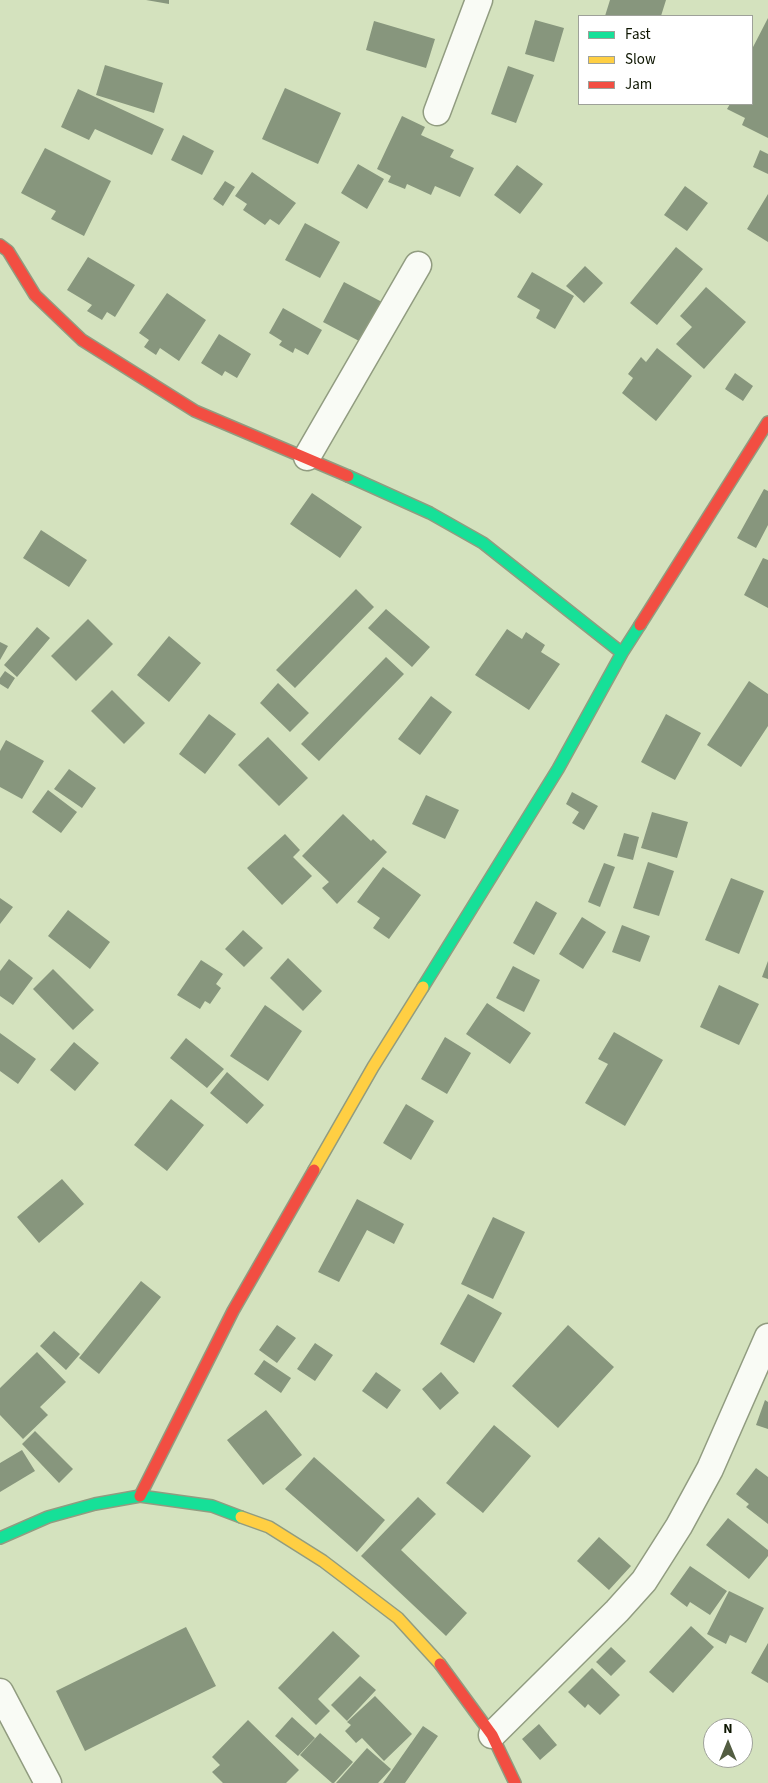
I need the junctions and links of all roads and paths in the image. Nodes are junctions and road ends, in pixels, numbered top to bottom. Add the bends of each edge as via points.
1 (479, 0) edge
2 (437, 112) dead end
3 (0, 245) edge
4 (418, 265) dead end
5 (768, 422) edge
6 (307, 457) junction
7 (622, 653) junction
8 (768, 1337) edge
9 (140, 1496) junction
10 (0, 1538) edge
11 (0, 1692) edge
12 (492, 1735) junction
13 (48, 1783) edge
14 (515, 1783) edge

1 - 2 street
3 - 6 street via 8,251 35,296 82,340 195,411
4 - 6 street
5 - 7 street
6 - 7 street via 430,513 483,544
7 - 9 street via 558,769 373,1067 233,1311
8 - 12 street via 710,1469 644,1581
9 - 10 street via 48,1516
9 - 12 street via 212,1506 269,1527 323,1560 398,1618 457,1684
11 - 13 street
12 - 14 street

